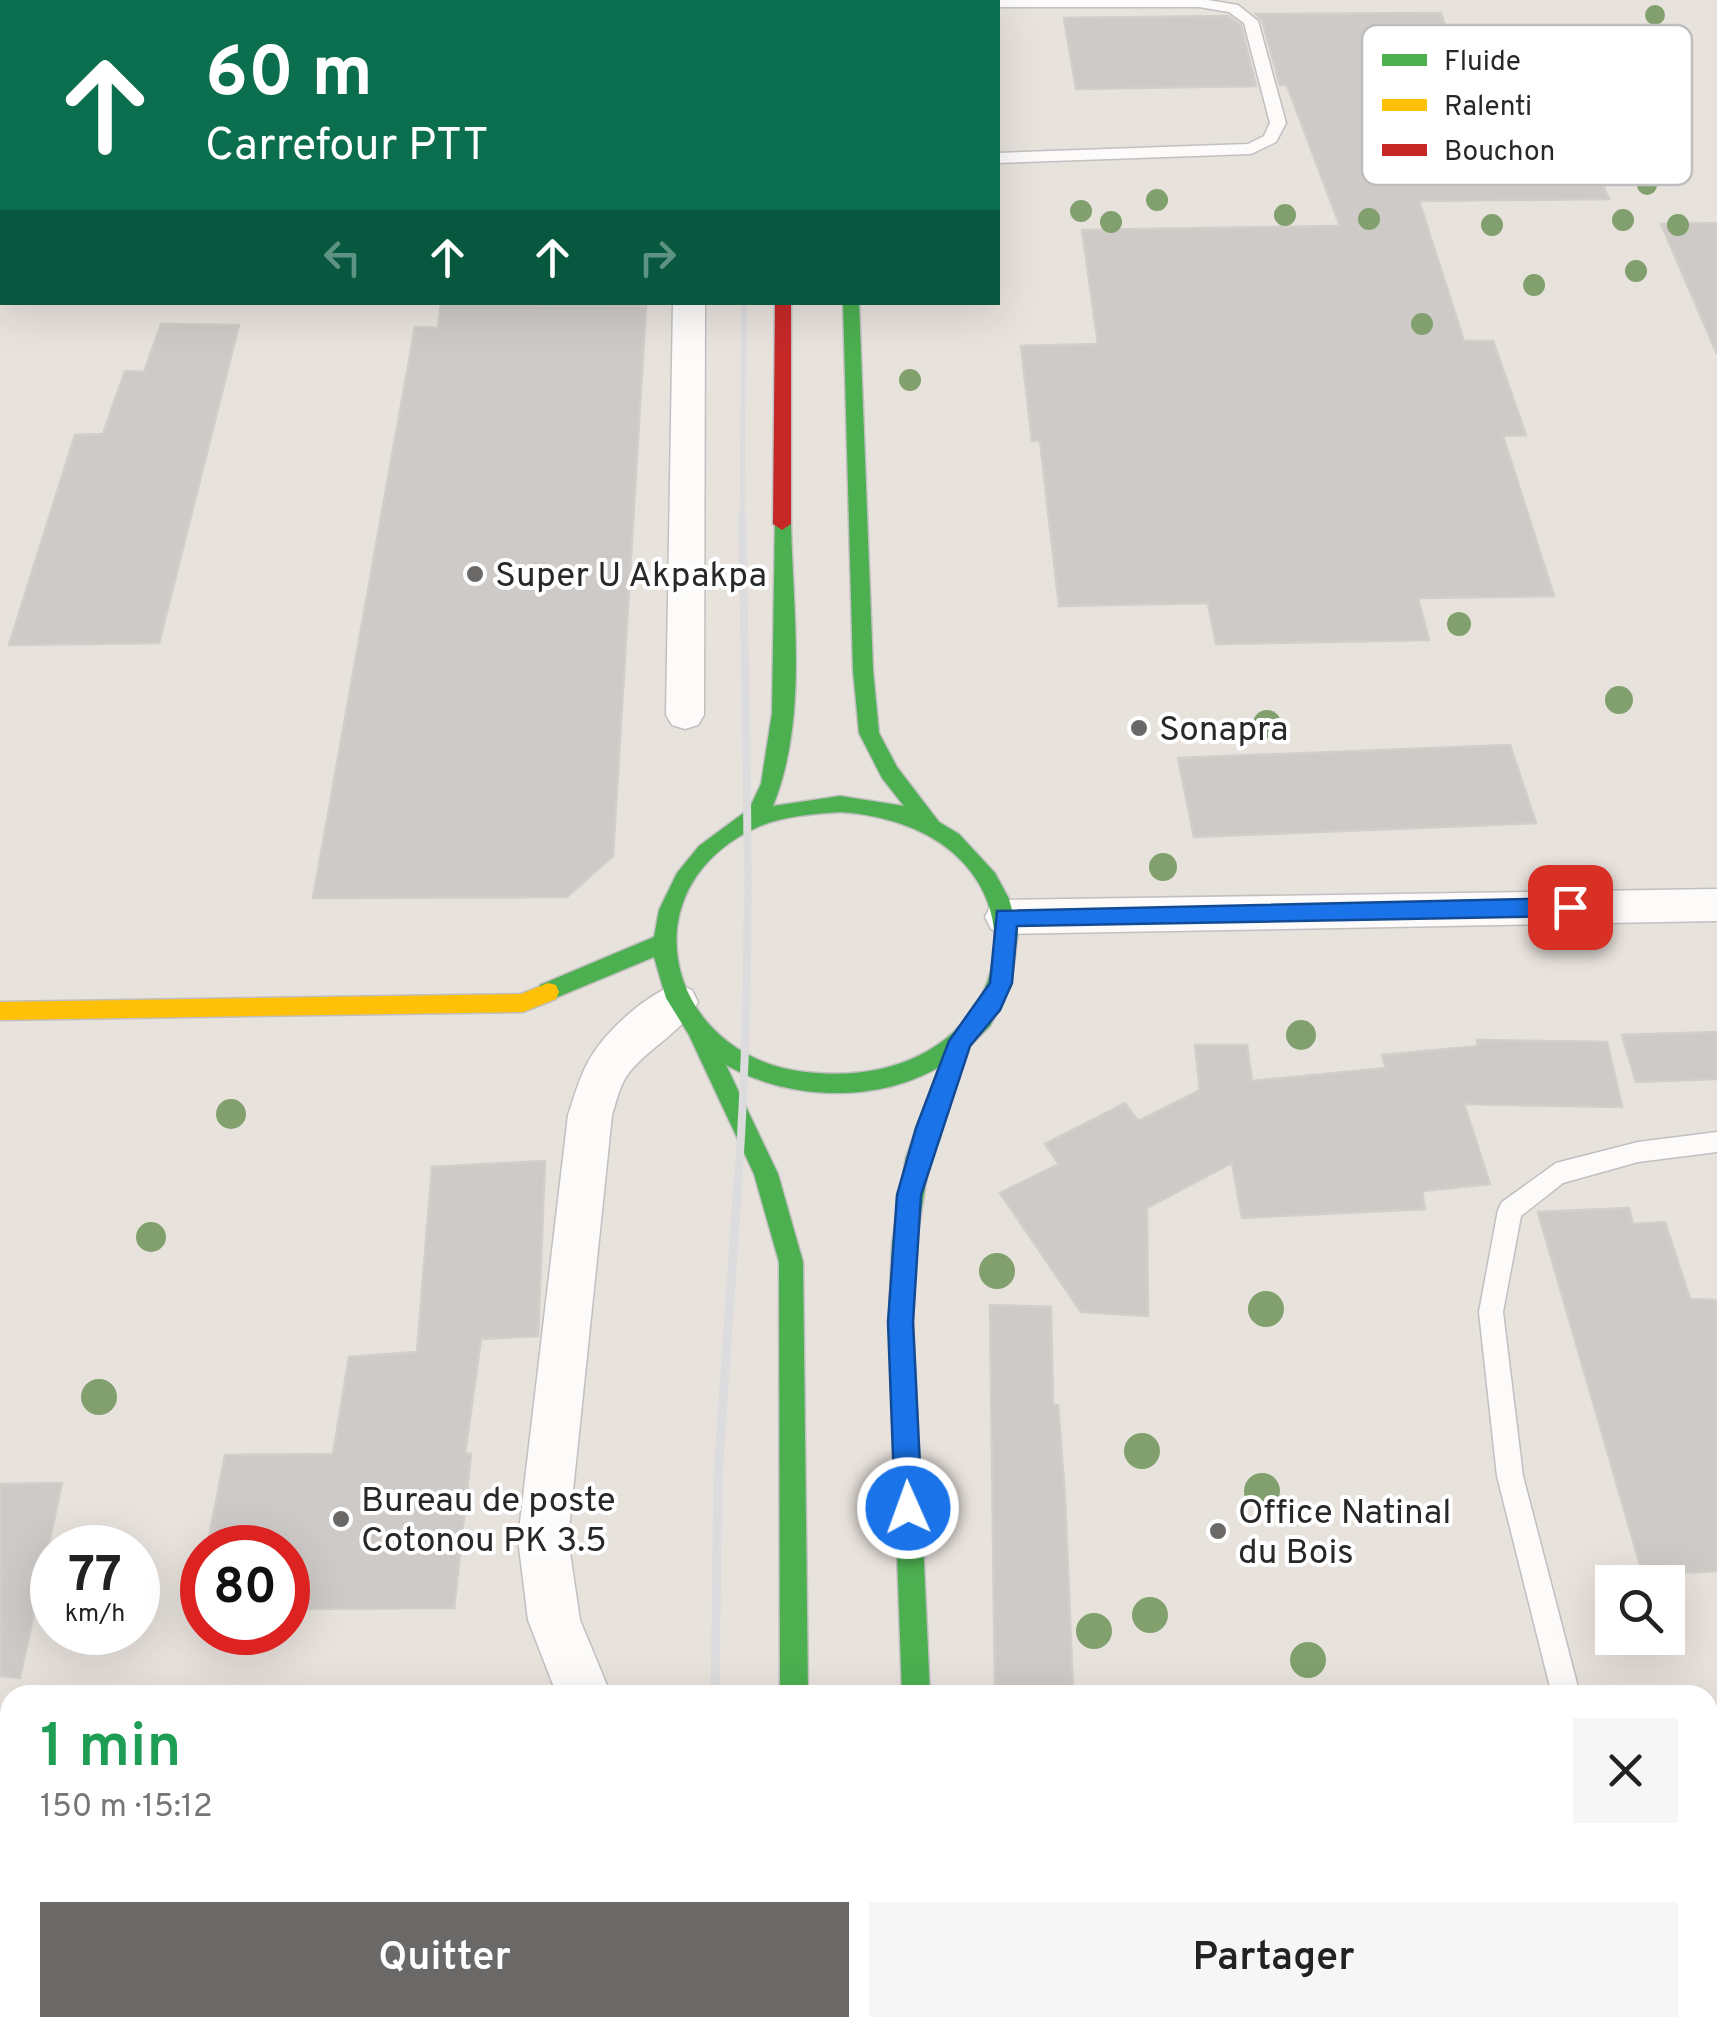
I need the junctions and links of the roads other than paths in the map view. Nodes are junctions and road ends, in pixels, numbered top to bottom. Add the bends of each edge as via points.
1 (1000, 3) edge
2 (1000, 158) edge
3 (688, 305) edge
4 (783, 305) edge
5 (852, 305) edge
6 (685, 714) dead end
7 (751, 820) junction
8 (930, 824) junction
9 (1717, 905) edge
10 (1005, 917) junction
11 (662, 943) junction
12 (0, 1011) edge
13 (687, 1016) junction
14 (960, 1041) junction
15 (1717, 1142) edge
16 (580, 1685) edge
17 (794, 1685) edge
18 (916, 1685) edge
19 (1564, 1685) edge

1 - 2 lane via 1233,8 1251,21 1278,122 1272,140 1251,149
3 - 6 street
4 - 7 main road via 782,681 763,806
5 - 8 main road via 869,733 889,772
7 - 8 main road via 794,806 841,802 887,808
7 - 11 main road via 692,865 674,894
8 - 10 main road via 979,864
9 - 10 street
10 - 14 main road via 1001,983
11 - 12 main road via 523,1002
11 - 13 main road via 666,973
13 - 14 main road via 726,1054 761,1072 837,1086 913,1070
13 - 16 street via 629,1043 605,1071 590,1115 543,1539 547,1602
13 - 17 main road via 743,1116 782,1211 791,1262
14 - 18 main road via 909,1195 902,1262
15 - 19 lane via 1638,1152 1556,1174 1510,1210 1491,1312 1508,1458

